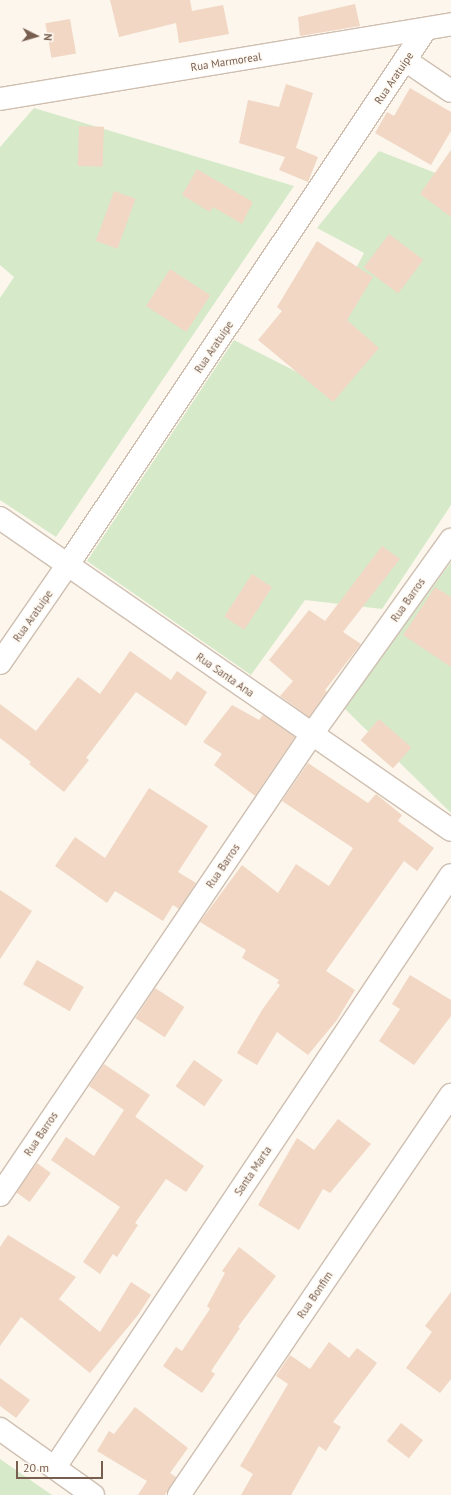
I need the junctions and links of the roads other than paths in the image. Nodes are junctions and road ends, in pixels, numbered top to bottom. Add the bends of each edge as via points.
1 (451, 24) edge
2 (425, 30) junction
3 (405, 60) junction
4 (451, 90) edge
5 (4, 103) edge
6 (0, 518) edge
7 (451, 540) edge
8 (68, 566) junction
9 (0, 663) edge
10 (312, 734) junction
11 (451, 830) edge
12 (451, 875) edge
13 (451, 1095) edge
14 (0, 1195) edge
15 (0, 1430) edge
16 (55, 1467) junction
17 (92, 1495) edge
18 (179, 1495) edge

1 - 2 street, Rua Marmoreal
2 - 3 street, Rua Aratuípe
2 - 5 street, Rua Marmoreal
3 - 4 street
3 - 8 street, Rua Aratuípe
6 - 8 street, Rua Santa Ana
7 - 10 street, Rua Barros
8 - 9 street, Rua Aratuípe
8 - 10 street, Rua Santa Ana
10 - 11 street, Rua Santa Ana
10 - 14 street, Rua Barros
12 - 16 street, Santa Marta
13 - 18 street, Rua Bonfim
15 - 16 street
16 - 17 street

